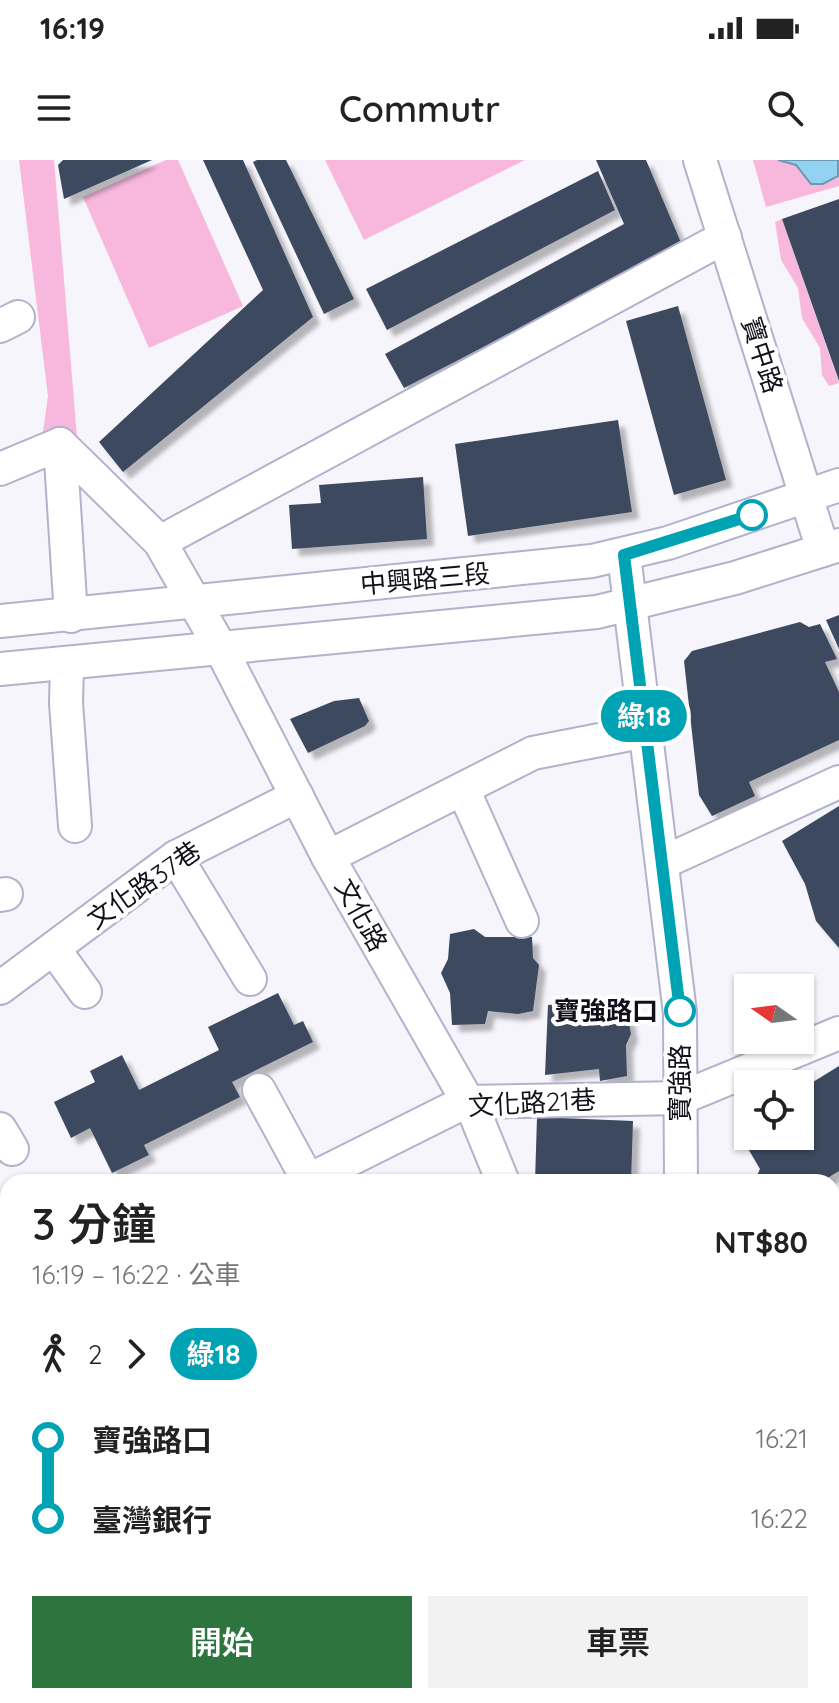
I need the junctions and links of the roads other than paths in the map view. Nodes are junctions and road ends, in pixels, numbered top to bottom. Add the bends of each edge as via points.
1 (700, 160) edge
2 (725, 237) junction
3 (60, 444) junction
4 (0, 469) edge
5 (839, 485) edge
6 (807, 496) junction
7 (160, 542) junction
8 (831, 548) edge
9 (624, 555) junction
10 (194, 602) junction
11 (632, 605) junction
12 (71, 616) junction
13 (0, 621) edge
14 (220, 647) junction
15 (67, 663) junction
16 (0, 669) edge
17 (646, 731) junction
18 (839, 782) edge
19 (463, 789) junction
20 (297, 796) junction
21 (75, 826) dead end
22 (176, 857) junction
23 (328, 857) junction
24 (662, 863) junction
25 (522, 921) dead end
26 (54, 949) junction
27 (250, 979) dead end
28 (0, 988) edge
29 (85, 992) dead end
30 (839, 1033) edge
31 (259, 1090) dead end
32 (681, 1098) junction
33 (465, 1102) junction
34 (303, 1174) edge
35 (321, 1174) edge
36 (500, 1174) edge
37 (681, 1174) edge

1 - 2 street, 寶中路
2 - 6 street, 寶中路
2 - 7 street
3 - 4 street
3 - 7 street, 文化路
3 - 12 street
5 - 6 street, 中興路三段
6 - 8 street, 寶中路
6 - 9 street, 中興路三段
7 - 10 street, 文化路
8 - 11 street, 中興路三段
9 - 10 street, 中興路三段
9 - 11 street, 寶強路
10 - 12 street, 中興路三段
10 - 14 street, 文化路
11 - 14 street, 中興路三段
11 - 17 street, 寶強路
12 - 13 street, 中興路三段
14 - 15 street, 中興路三段
14 - 20 street, 文化路
15 - 16 street, 中興路三段
15 - 21 street
17 - 19 street via 533,753
17 - 24 street, 寶強路
18 - 24 street
19 - 23 street
19 - 25 street
20 - 22 street, 文化路37巷
20 - 23 street, 文化路
22 - 26 street, 文化路37巷
22 - 27 street
23 - 33 street, 文化路
24 - 32 street, 寶強路 via 680,1013
26 - 28 street, 文化路37巷
26 - 29 street
30 - 32 street
31 - 34 street
32 - 33 street, 文化路21巷
32 - 37 street, 寶強路
33 - 35 street, 文化路21巷
33 - 36 street, 文化路

